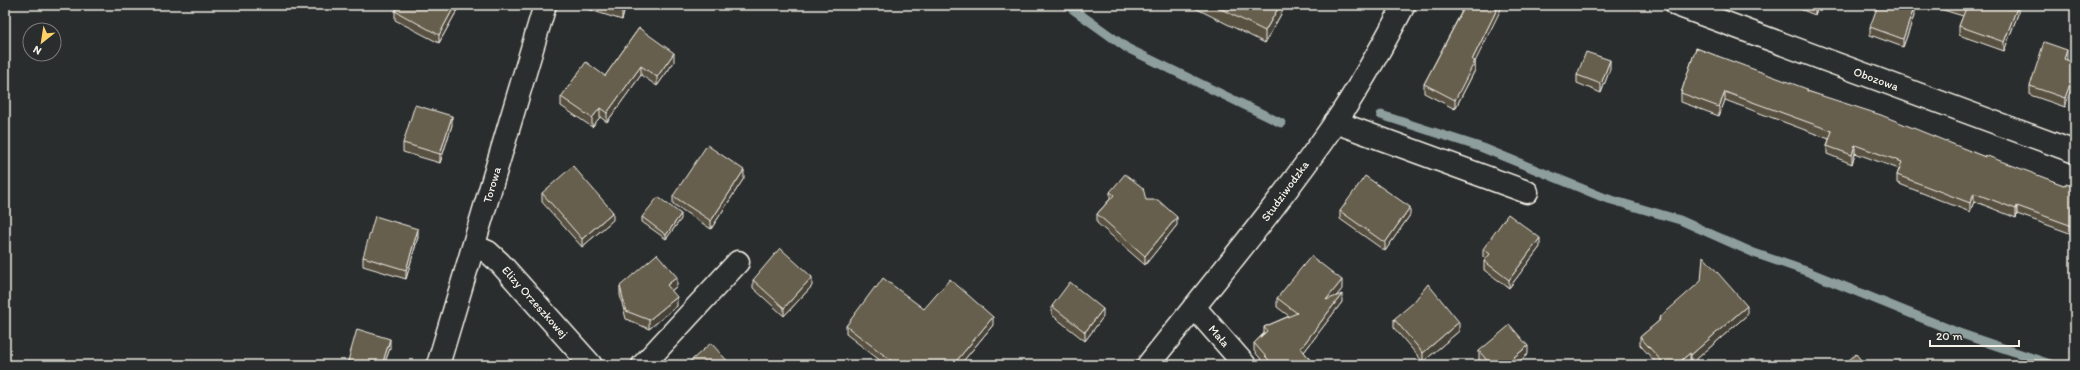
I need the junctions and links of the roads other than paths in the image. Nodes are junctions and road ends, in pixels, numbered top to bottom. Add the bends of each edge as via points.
1 (545, 5) edge
2 (1404, 5) edge
3 (1677, 5) edge
4 (1335, 122) junction
5 (2075, 152) edge
6 (1527, 192) dead end
7 (474, 246) junction
8 (738, 262) dead end
9 (1194, 307) junction
10 (438, 365) edge
11 (591, 365) edge
12 (643, 365) edge
13 (1148, 365) edge
14 (1244, 365) edge

1 - 7 street, Torowa
2 - 4 street, Studziwodzka via 1371,66
3 - 5 street, Obozowa
4 - 6 street
4 - 9 street, Studziwodzka via 1268,216
7 - 10 street, Torowa
7 - 11 street, Elizy Orzeszkowej via 488,252 500,263
8 - 12 street
9 - 13 street, Studziwodzka
9 - 14 street, Mała

